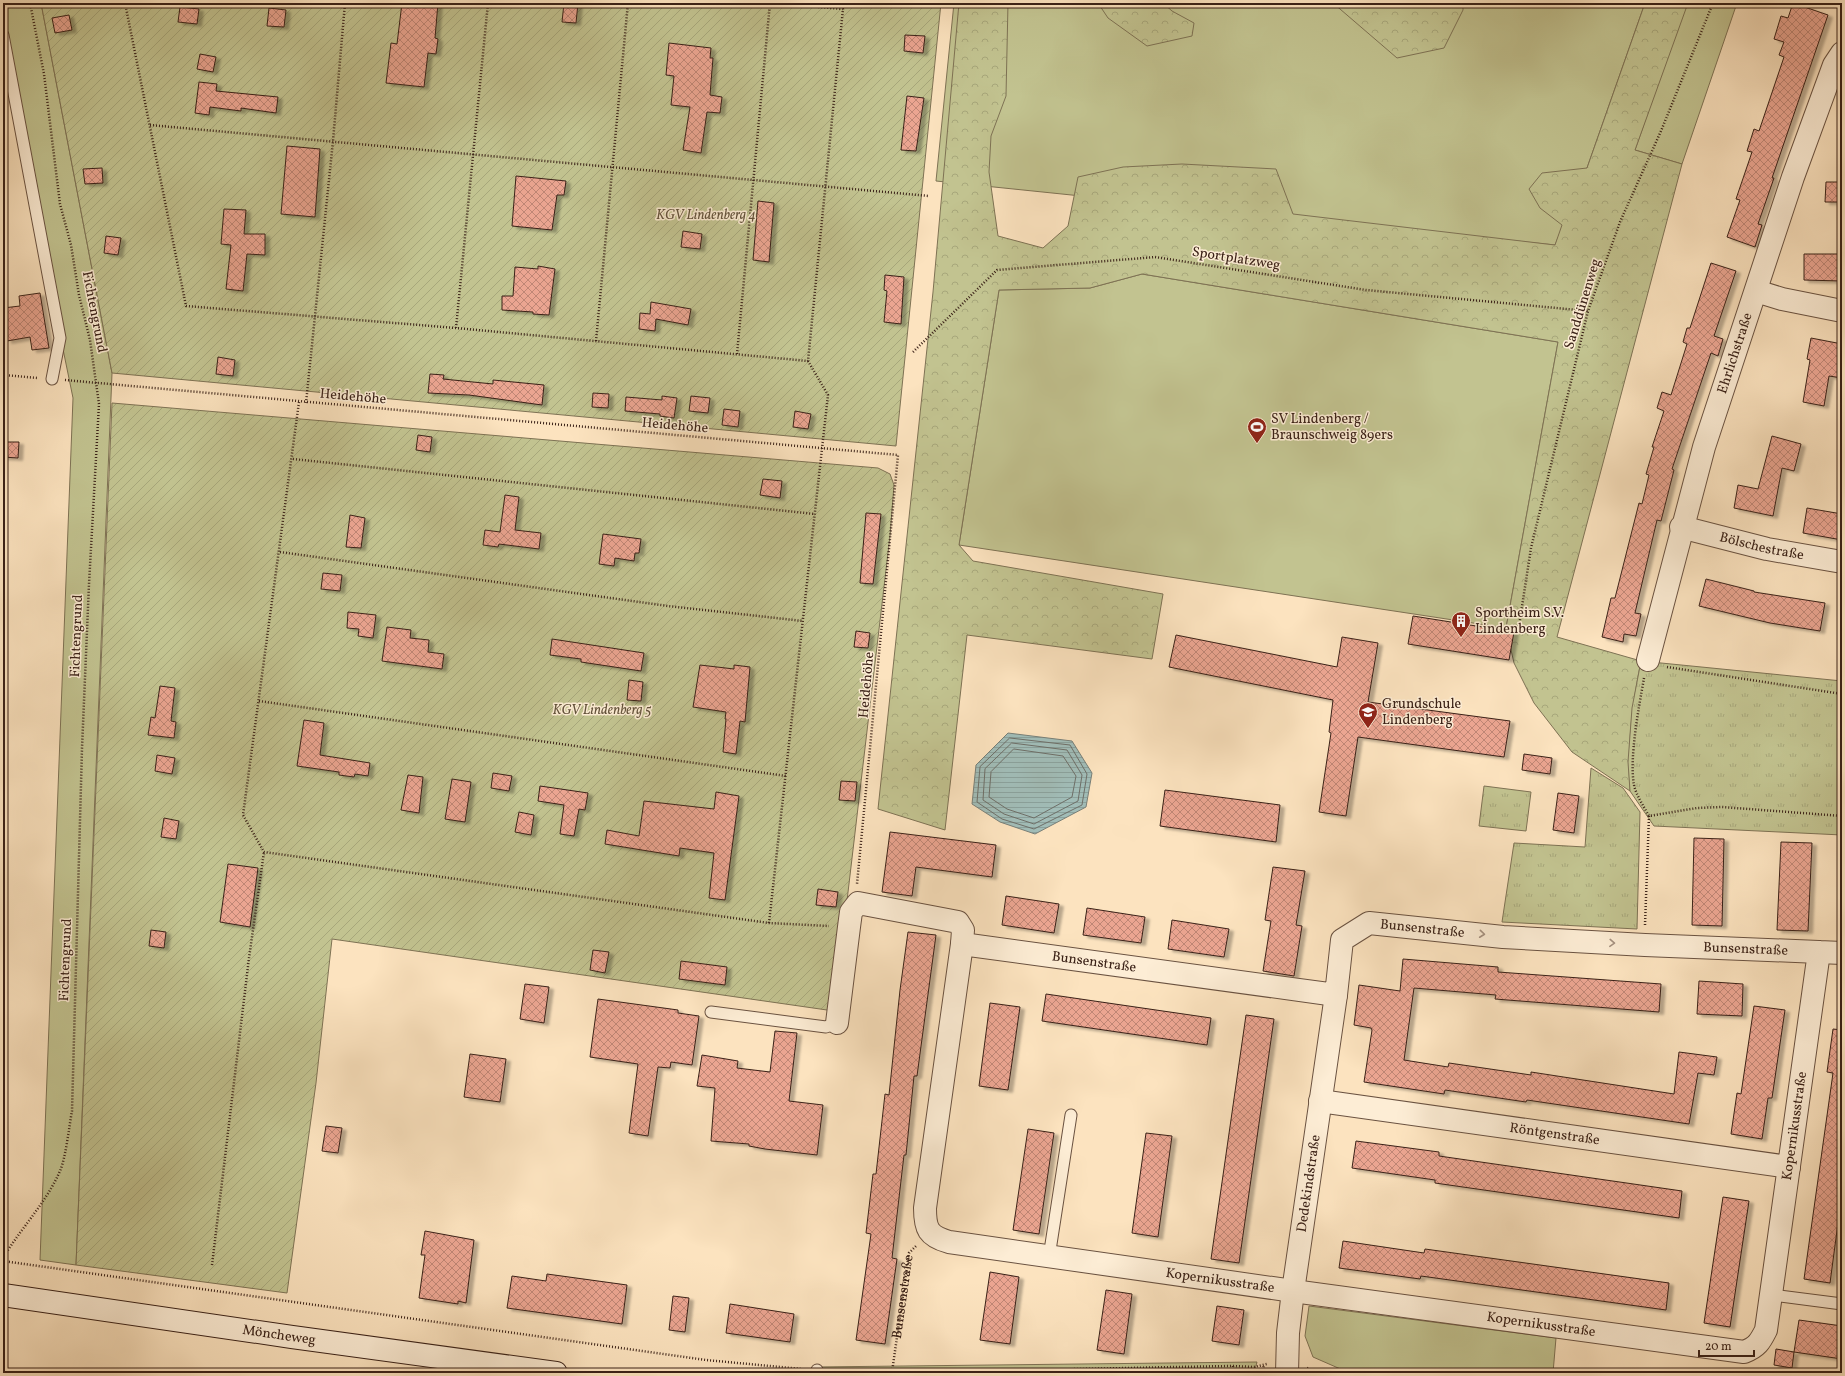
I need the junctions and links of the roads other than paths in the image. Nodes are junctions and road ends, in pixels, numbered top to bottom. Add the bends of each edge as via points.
1 (3, 35) edge
2 (1842, 53) edge
3 (1756, 291) junction
4 (1842, 311) edge
5 (52, 379) road end
6 (1681, 527) junction
7 (1842, 562) edge
8 (1648, 660) road end
9 (962, 944) junction
10 (1819, 952) junction
11 (1842, 953) edge
12 (1336, 994) junction
13 (711, 1012) dead end
14 (837, 1022) joint
15 (1320, 1101) junction
16 (1071, 1115) dead end
17 (1789, 1167) junction
18 (1049, 1257) junction
19 (1293, 1291) junction
20 (3, 1294) edge
21 (1772, 1295) junction
22 (1842, 1304) edge
23 (1288, 1369) edge
24 (556, 1373) edge

1 - 5 lane via 60,338
2 - 3 street, Ehrlichstraße via 1834,66 1793,177
3 - 4 street
3 - 6 street, Ehrlichstraße
6 - 7 street, Bölschestraße via 1767,549
6 - 8 street, Ehrlichstraße
9 - 12 street, Bunsenstraße
9 - 14 street via 964,930 958,922 858,903 851,912
9 - 18 street, Kopernikusstraße via 925,1221 929,1232 938,1239
10 - 11 street, Bunsenstraße
12 -> 10 street, Bunsenstraße via 1342,940 1369,923 1503,937
10 - 17 street, Kopernikusstraße
12 - 15 street, Dedekindstraße
13 - 14 lane via 826,1027
15 - 17 street, Röntgenstraße
15 - 19 street, Dedekindstraße
16 - 18 lane
17 - 21 street, Kopernikusstraße
18 - 19 street, Kopernikusstraße
19 - 21 street, Kopernikusstraße via 1744,1352 1760,1343 1766,1330
19 - 23 street, Dedekindstraße via 1288,1333
20 - 24 street, Möncheweg
21 - 22 lane

